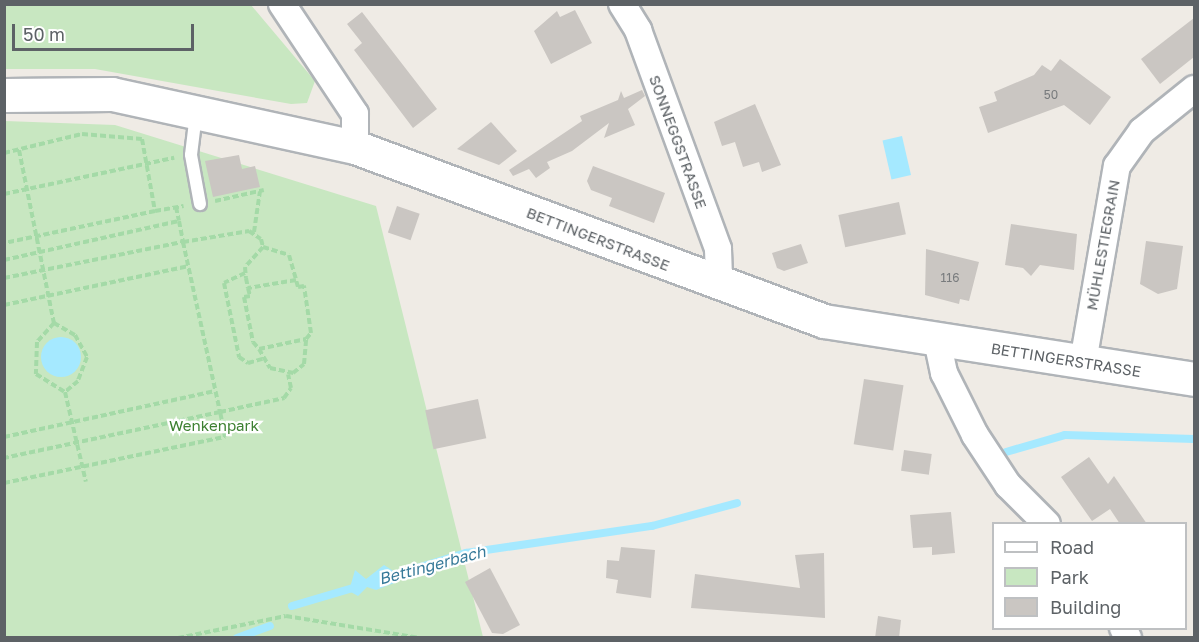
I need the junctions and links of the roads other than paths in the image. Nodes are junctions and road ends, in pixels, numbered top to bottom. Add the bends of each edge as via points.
1 (282, 4) edge
2 (622, 4) edge
3 (1194, 89) edge
4 (4, 95) edge
5 (196, 112) junction
6 (355, 147) junction
7 (200, 204) road end
8 (719, 284) junction
9 (937, 340) junction
10 (1083, 362) junction
11 (1194, 379) edge
12 (1045, 522) edge

1 - 6 street via 355,114
2 - 8 street, SONNEGGSTRASSE via 638,30 718,249
3 - 10 street, MÜHLESTIEGRAIN via 1142,130 1117,166
4 - 5 street, BETTINGERSTRASSE via 112,94
5 - 6 street, BETTINGERSTRASSE
5 - 7 lane via 191,155
6 - 8 street, BETTINGERSTRASSE
8 - 9 street, BETTINGERSTRASSE via 824,321
9 - 10 street, BETTINGERSTRASSE
9 - 12 street via 944,373 975,435 1008,485
10 - 11 street, BETTINGERSTRASSE

